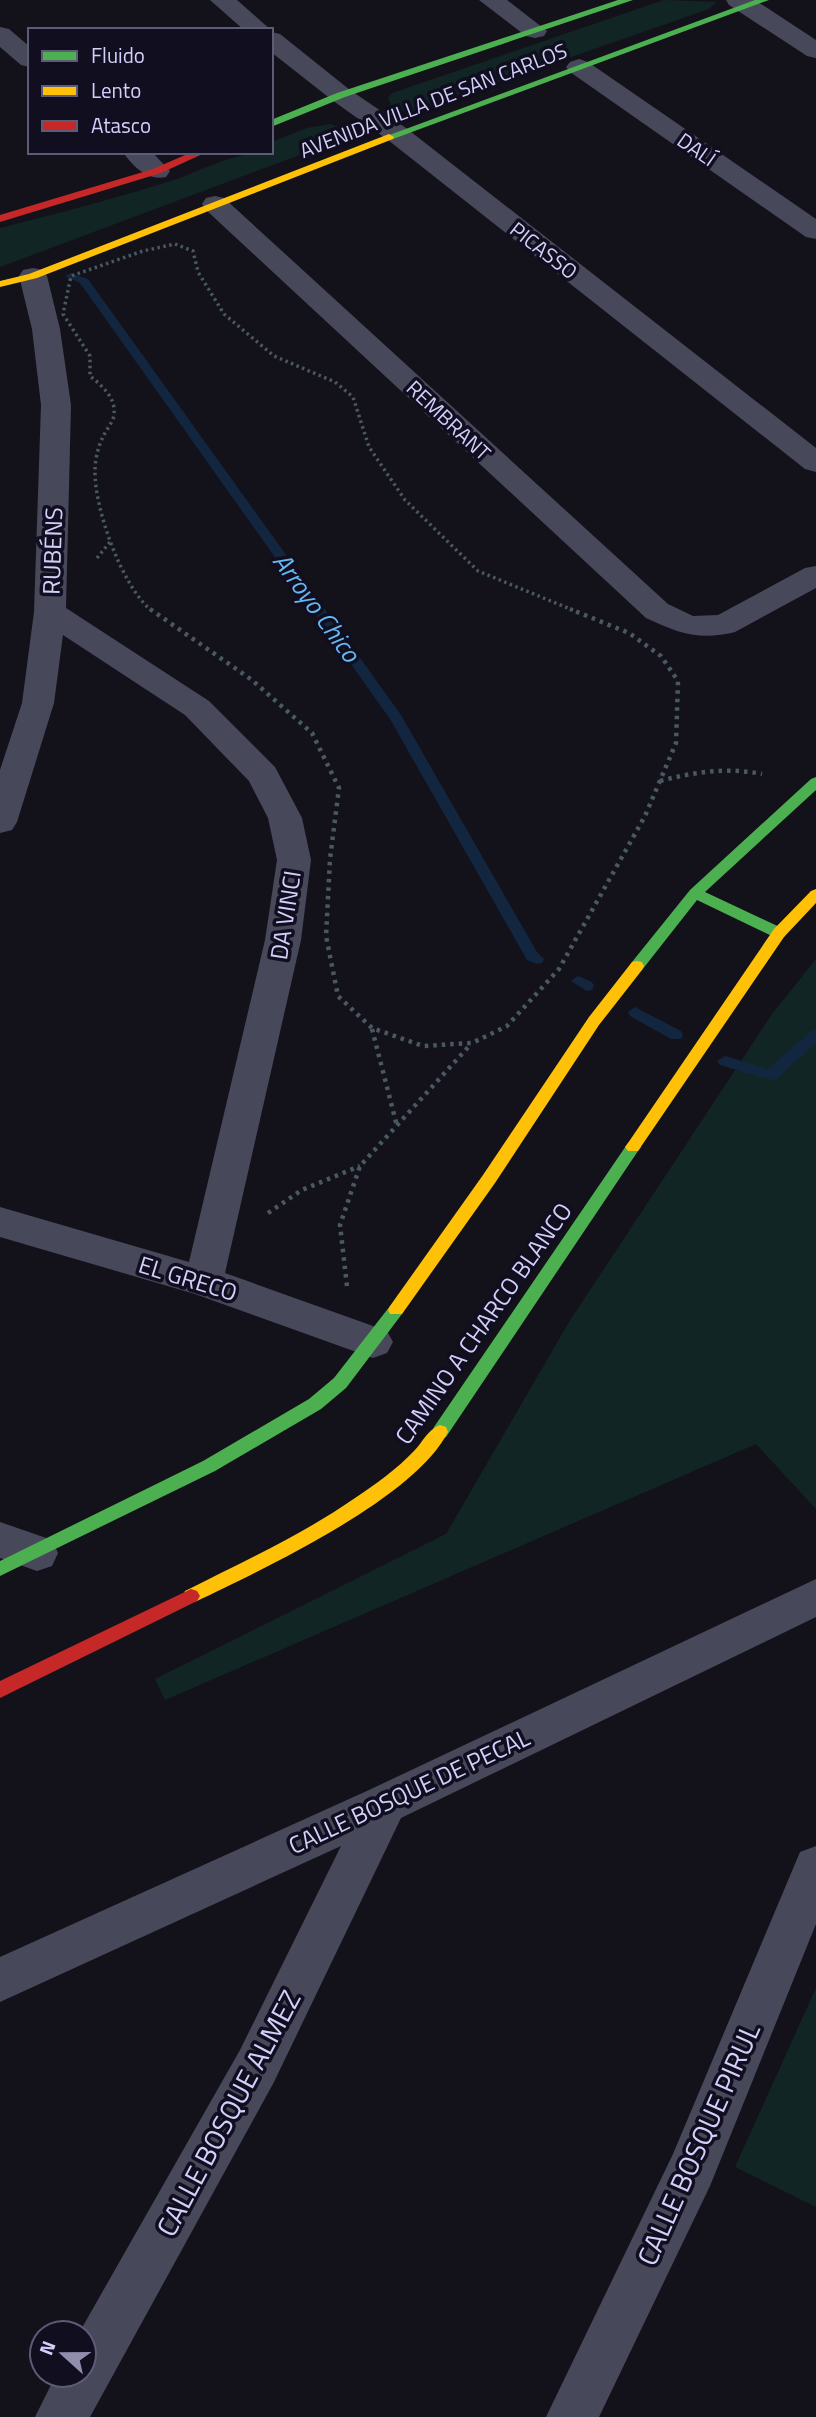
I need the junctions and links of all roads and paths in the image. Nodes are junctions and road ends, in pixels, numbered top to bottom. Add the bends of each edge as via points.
1 (222, 0) edge
2 (491, 0) edge
3 (628, 0) edge
4 (749, 2) edge
5 (257, 28) edge
6 (536, 31) junction
7 (0, 34) edge
8 (273, 41) edge
9 (816, 51) edge
10 (28, 58) edge
11 (579, 67) junction
12 (341, 95) junction
13 (273, 123) edge
14 (397, 134) junction
15 (138, 154) edge
16 (197, 154) edge
17 (158, 171) junction
18 (215, 204) junction
19 (0, 219) edge
20 (816, 232) edge
21 (33, 275) junction
22 (0, 284) edge
23 (816, 463) edge
24 (816, 575) edge
25 (50, 612) junction
26 (659, 781) junction
27 (813, 784) edge
28 (0, 822) edge
29 (695, 893) junction
30 (816, 894) edge
31 (779, 933) junction
32 (372, 1028) junction
33 (472, 1043) junction
34 (397, 1126) junction
35 (360, 1166) junction
36 (263, 1217) dead end
37 (0, 1222) edge
38 (204, 1281) junction
39 (373, 1342) junction
40 (12, 1554) edge
41 (816, 1597) edge
42 (0, 1690) edge
43 (385, 1804) junction
44 (816, 1867) edge
45 (0, 1980) edge
46 (61, 2417) edge
47 (572, 2417) edge

1 - 5 street
2 - 6 street
3 - 6 street, AVENIDA VILLA DE SAN CARLOS
4 - 9 street
4 - 11 street, AVENIDA VILLA DE SAN CARLOS
6 - 12 street, AVENIDA VILLA DE SAN CARLOS
7 - 10 street
8 - 12 street, PICASSO
11 - 14 street, AVENIDA VILLA DE SAN CARLOS
11 - 20 street, DALÍ
12 - 13 street, AVENIDA VILLA DE SAN CARLOS
12 - 14 street, PICASSO
14 - 18 street, AVENIDA VILLA DE SAN CARLOS
14 - 23 street, PICASSO
15 - 17 street
16 - 17 street
17 - 19 street
18 - 21 street, AVENIDA VILLA DE SAN CARLOS
18 - 24 street, REMBRANT via 657,611 688,626 724,625
21 - 22 street, AVENIDA VILLA DE SAN CARLOS
21 - 25 street, RUBÉNS via 56,405
25 - 28 street, RUBÉNS via 38,703
25 - 38 street, DA VINCI via 197,708 263,775 285,818 294,860 283,940
26 - 27 path via 698,771 749,771
26 - 32 path via 676,743 678,681 661,656 629,633 478,570 405,500 369,447 352,397 335,382 274,356 224,314 198,272 193,251 175,244 71,276 63,314 90,356 90,376 109,392 114,415 101,440 94,471 105,532 145,605 252,680 312,733 339,788 326,936 338,996
26 - 33 path via 645,816 559,969 507,1026
27 - 29 street
29 - 31 street
29 - 39 street via 594,1021
30 - 31 street, CAMINO A CHARCO BLANCO
31 - 42 street, CAMINO A CHARCO BLANCO via 423,1452 346,1514 244,1570
32 - 33 path via 423,1046
32 - 34 path
33 - 34 path
34 - 35 path
35 - 36 path via 302,1190
35 - 39 path via 340,1225 342,1253 344,1280
37 - 38 street, EL GRECO
38 - 39 street, EL GRECO
39 - 40 street via 340,1383 315,1404 209,1466
41 - 43 street, CALLE BOSQUE DE PECAL
43 - 45 street, CALLE BOSQUE DE PECAL
43 - 46 street, CALLE BOSQUE ALMEZ via 257,2066
44 - 47 street, CALLE BOSQUE PIRUL via 692,2169

